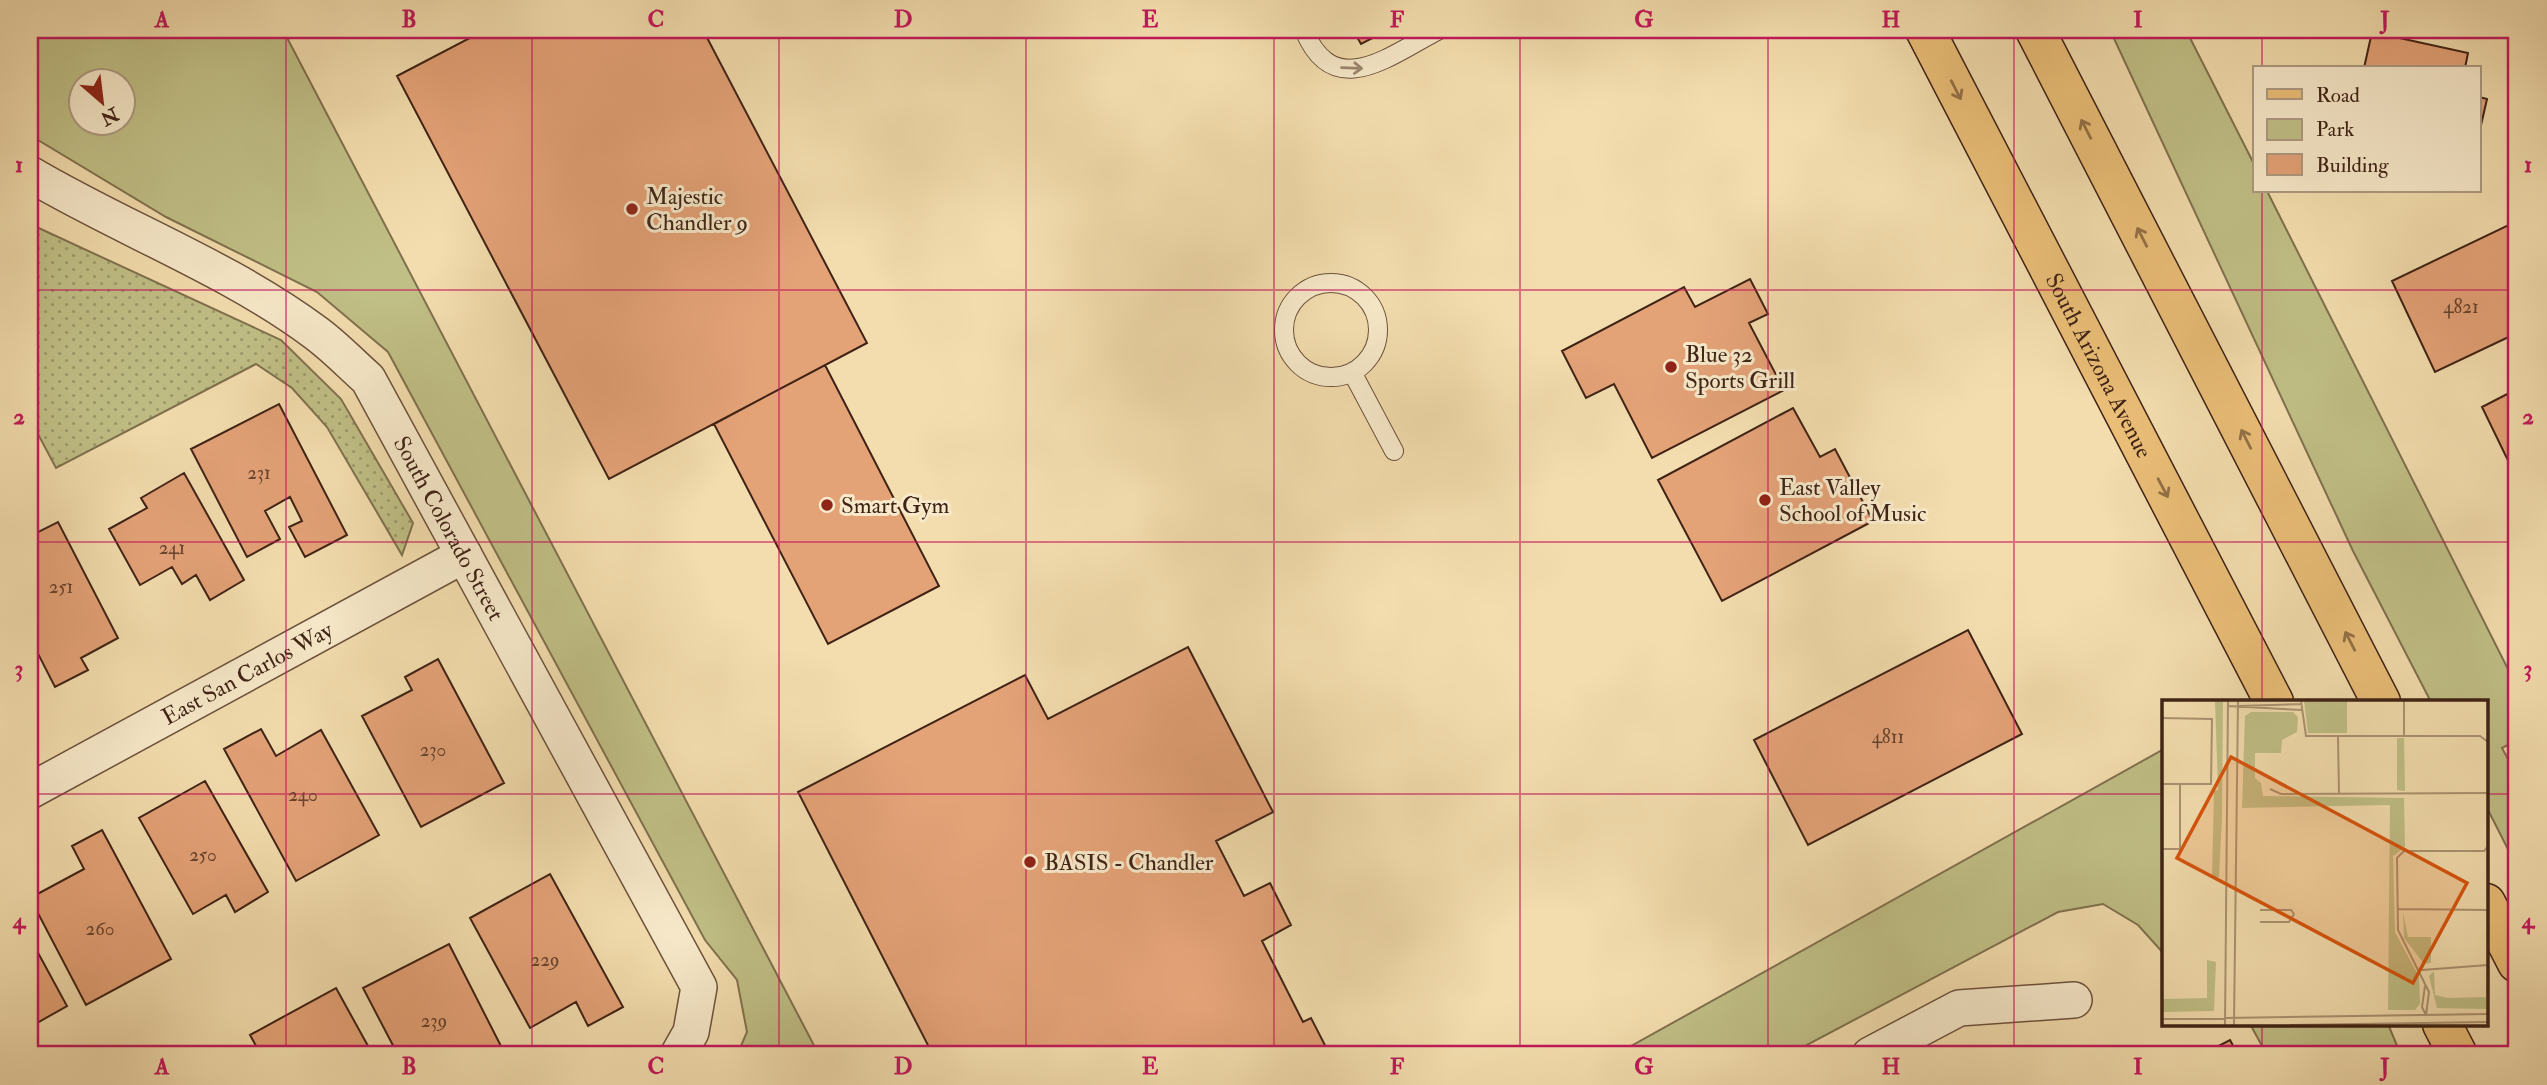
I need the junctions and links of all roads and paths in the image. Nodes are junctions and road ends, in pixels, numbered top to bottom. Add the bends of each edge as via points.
1 (1304, 30) edge
2 (1439, 30) edge
3 (1925, 30) edge
4 (2035, 30) edge
5 (30, 174) edge
6 (1352, 372) junction
7 (1394, 451) dead end
8 (464, 555) junction
9 (2273, 700) edge
10 (2380, 700) edge
11 (30, 790) edge
12 (2488, 907) edge
13 (2517, 963) edge
14 (2074, 1000) dead end
15 (2443, 1026) edge
16 (685, 1044) edge
17 (1870, 1055) edge
18 (2458, 1055) edge

1 -> 2 lane via 1313,52 1336,68 1362,70
3 -> 9 main road, South Arizona Avenue
10 -> 4 main road
5 - 8 street, South Colorado Street via 93,211 226,276 316,333 368,379
6 - 6 lane via 1374,350 1378,320 1362,293 1341,284 1318,284 1304,292 1287,314 1284,329 1290,353 1297,363 1318,375
6 - 7 lane
8 - 11 street, East San Carlos Way
8 - 16 street, South Colorado Street via 699,987
12 - 13 main road
14 - 17 street via 1959,1008
15 - 18 main road

